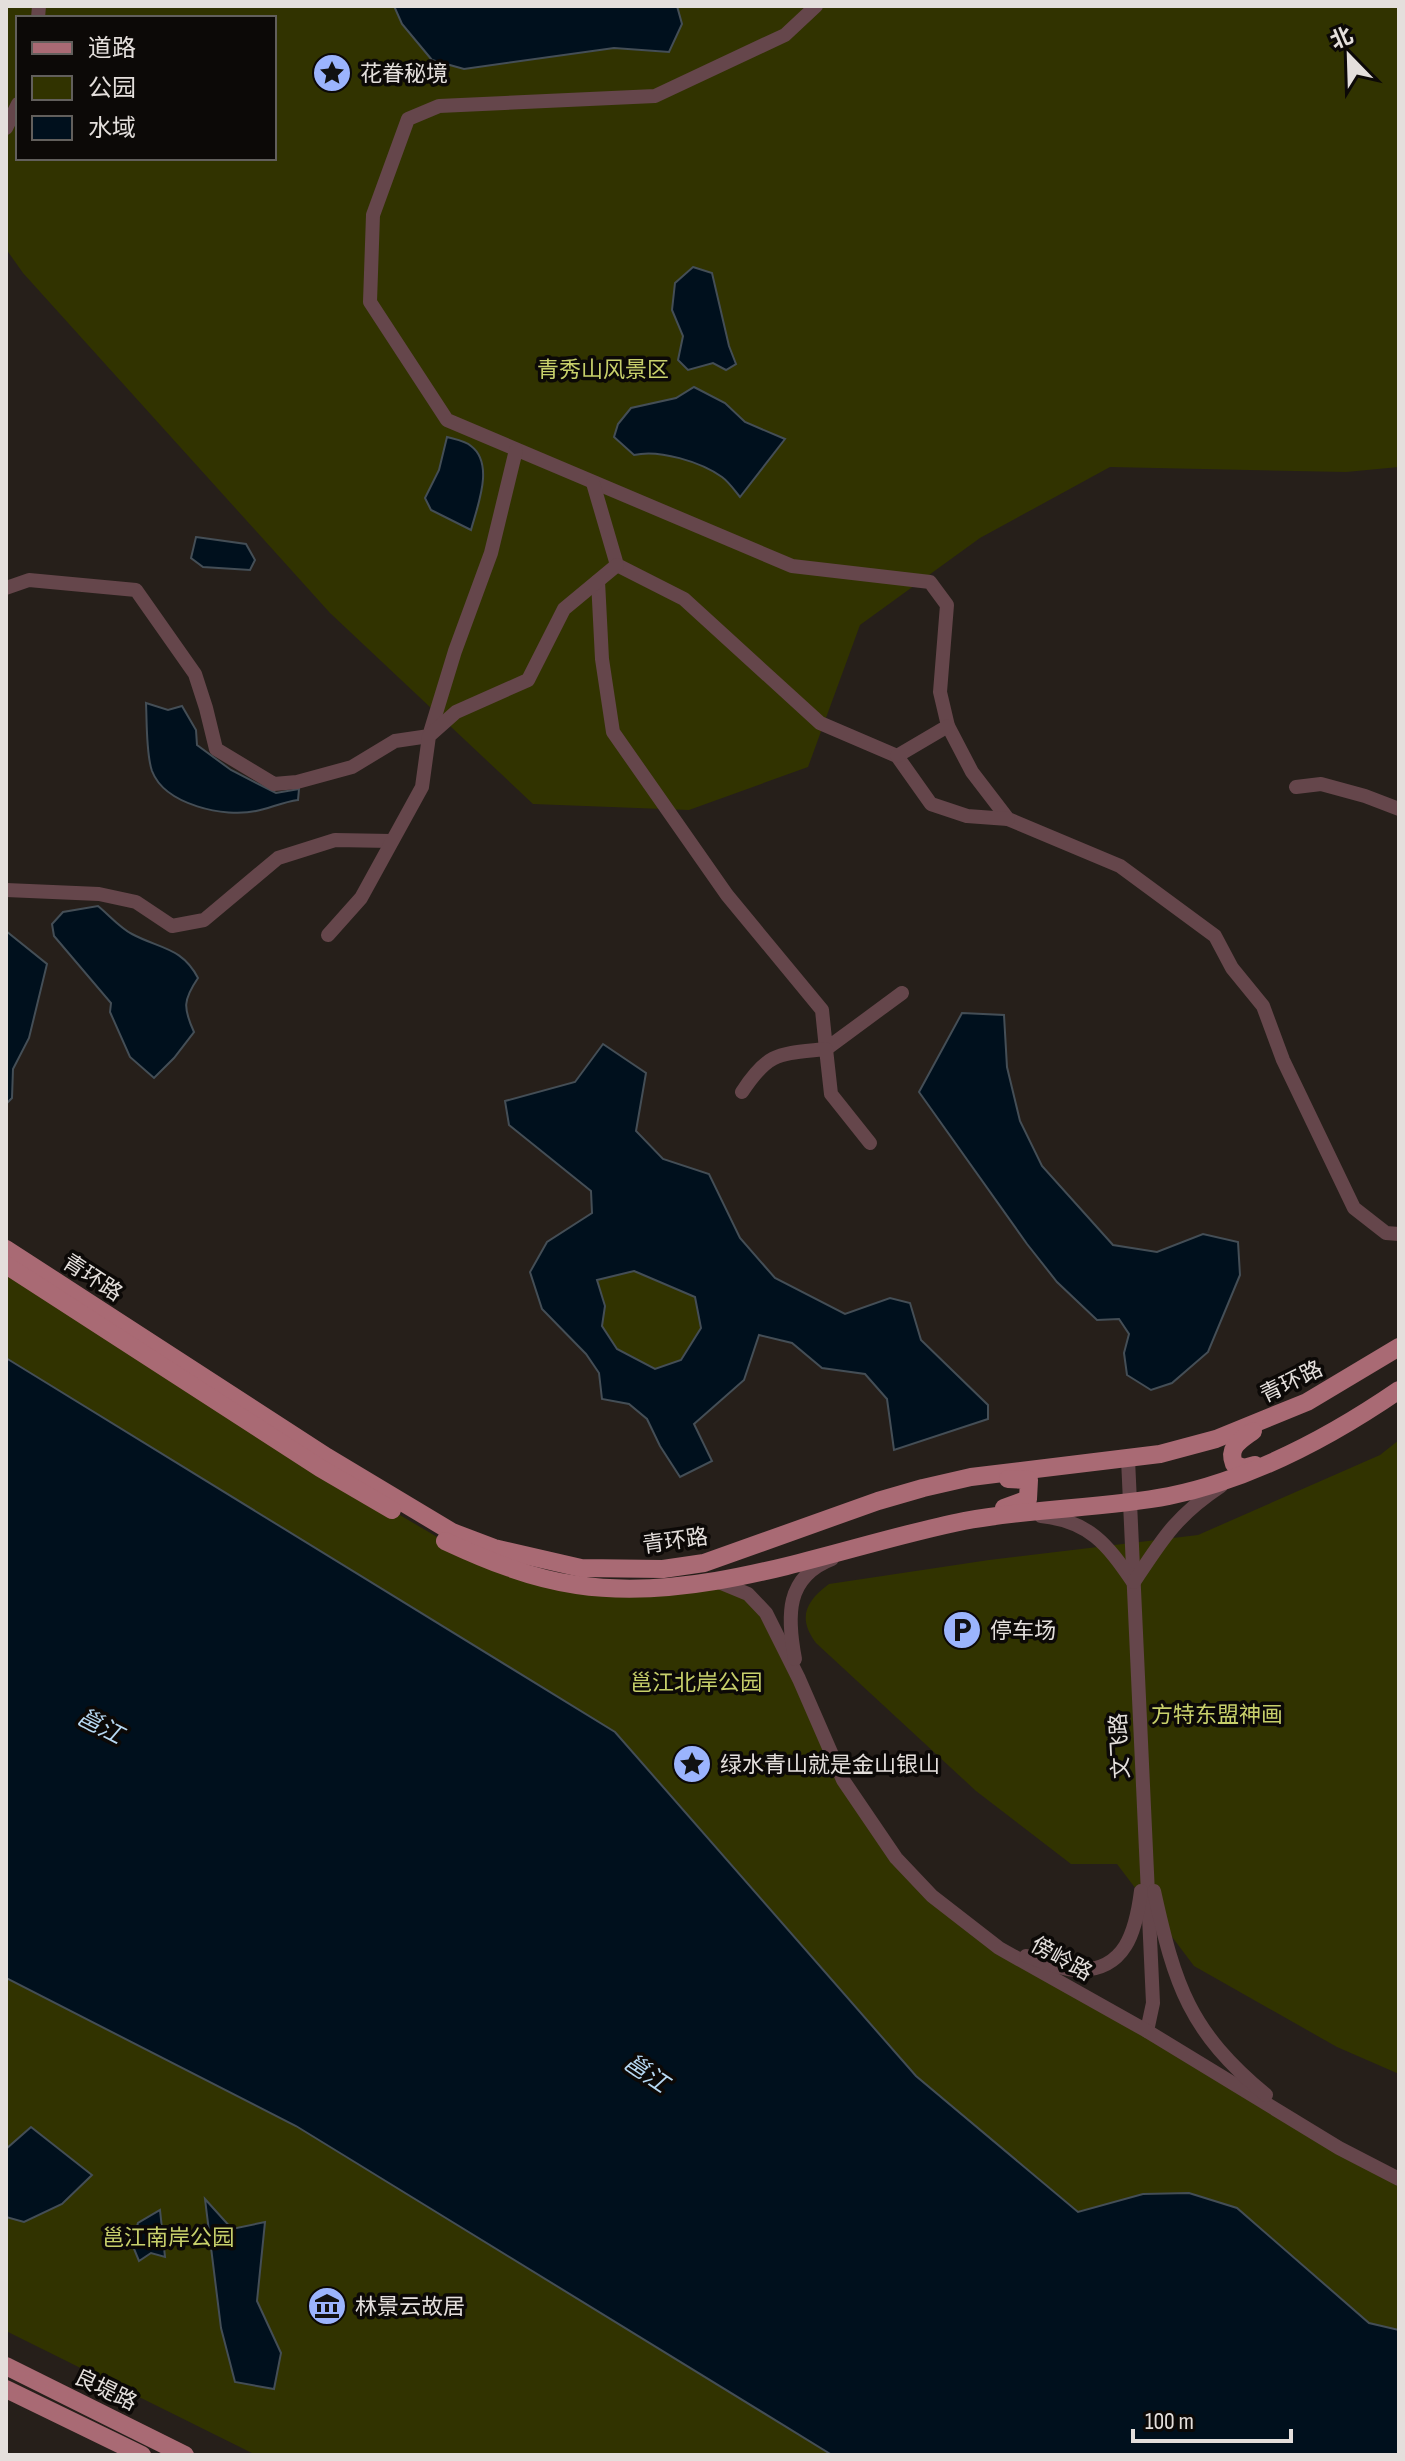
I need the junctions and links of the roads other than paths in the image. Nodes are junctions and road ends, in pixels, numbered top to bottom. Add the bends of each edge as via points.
1 (816, 6) edge
2 (16, 108) edge
3 (6, 128) edge
4 (516, 450) junction
5 (593, 483) junction
6 (617, 565) junction
7 (598, 581) junction
8 (6, 588) edge
9 (948, 726) junction
10 (429, 736) junction
11 (897, 756) junction
12 (1296, 787) dead end
13 (1399, 809) edge
14 (1008, 819) junction
15 (391, 841) junction
16 (6, 890) edge
17 (328, 935) dead end
18 (902, 993) dead end
19 (826, 1049) junction
20 (742, 1092) dead end
21 (870, 1143) dead end
22 (1399, 1234) edge
23 (6, 1249) edge
24 (6, 1265) edge
25 (1399, 1347) edge
26 (1399, 1390) edge
27 (1264, 1421) junction
28 (1282, 1458) junction
29 (1128, 1459) junction
30 (971, 1477) junction
31 (1232, 1478) junction
32 (1130, 1500) junction
33 (1017, 1514) junction
34 (975, 1519) junction
35 (883, 1539) junction
36 (708, 1580) junction
37 (1133, 1582) junction
38 (799, 1679) junction
39 (1146, 1855) junction
40 (999, 1948) junction
41 (1147, 2031) junction
42 (1307, 2128) junction
43 (1399, 2179) edge
44 (6, 2366) edge
45 (6, 2389) edge
46 (142, 2455) edge
47 (185, 2455) edge

1 - 4 street via 785,35 655,96 439,106 408,119 373,215 370,302 447,420
2 - 3 street
4 - 5 street
4 - 10 street via 491,553
5 - 6 street
5 - 9 street via 792,566 930,582 947,605 940,692
6 - 7 street
6 - 11 street via 684,599 820,723
7 - 10 street via 564,609 528,680 456,712
7 - 19 street via 613,732 727,895 822,1010
8 - 10 street via 29,580 136,590 195,674 216,749 274,784 352,767 395,741
9 - 11 street
9 - 14 street via 972,772
10 - 15 street via 422,787
11 - 14 street via 931,804 967,816
12 - 13 street via 1321,784
14 - 22 street via 1120,866 1215,936 1232,968 1263,1006 1354,1208 1386,1233
15 - 16 street via 335,840 278,858 204,920 172,926 136,902 99,894
15 - 17 street via 361,898
18 - 19 street
19 - 20 street via 785,1053 760,1065
19 - 21 street via 831,1094
23 - 30 main road, 青环路 via 452,1532 542,1561 624,1570 704,1563 878,1501
24 - 36 main road, 青环路 via 320,1468 493,1564 578,1585 651,1587
25 - 27 main road, 青环路 via 1307,1402
26 - 28 main road, 青环路
27 - 28 main road via 1233,1447 1234,1464 1244,1468
27 - 29 main road, 青环路 via 1216,1439
28 - 31 main road, 青环路
29 - 30 main road, 青环路
29 - 32 street, 文飞路
30 - 34 main road via 1029,1480 1028,1499
31 - 32 main road, 青环路 via 1169,1496
31 - 37 street via 1176,1520
32 - 33 main road, 青环路
32 - 37 street, 文飞路
33 - 34 main road, 青环路
33 - 37 street via 1055,1518 1087,1529 1116,1556
34 - 35 main road, 青环路
35 - 36 main road, 青环路
35 - 38 street via 823,1562 800,1583 789,1628
36 - 38 street via 728,1584 758,1602
37 - 39 street, 文飞路
38 - 40 street, 傍岭路 via 843,1780 896,1858 932,1896
39 - 40 street via 1137,1924 1115,1957 1076,1970
39 - 41 street, 文飞路 via 1153,2003
39 - 42 street via 1174,1969 1196,2020 1234,2068
40 - 41 street, 傍岭路
41 - 42 street, 傍岭路
42 - 43 street, 傍岭路
44 - 47 main road, 良堤路
45 - 46 main road, 良堤路

